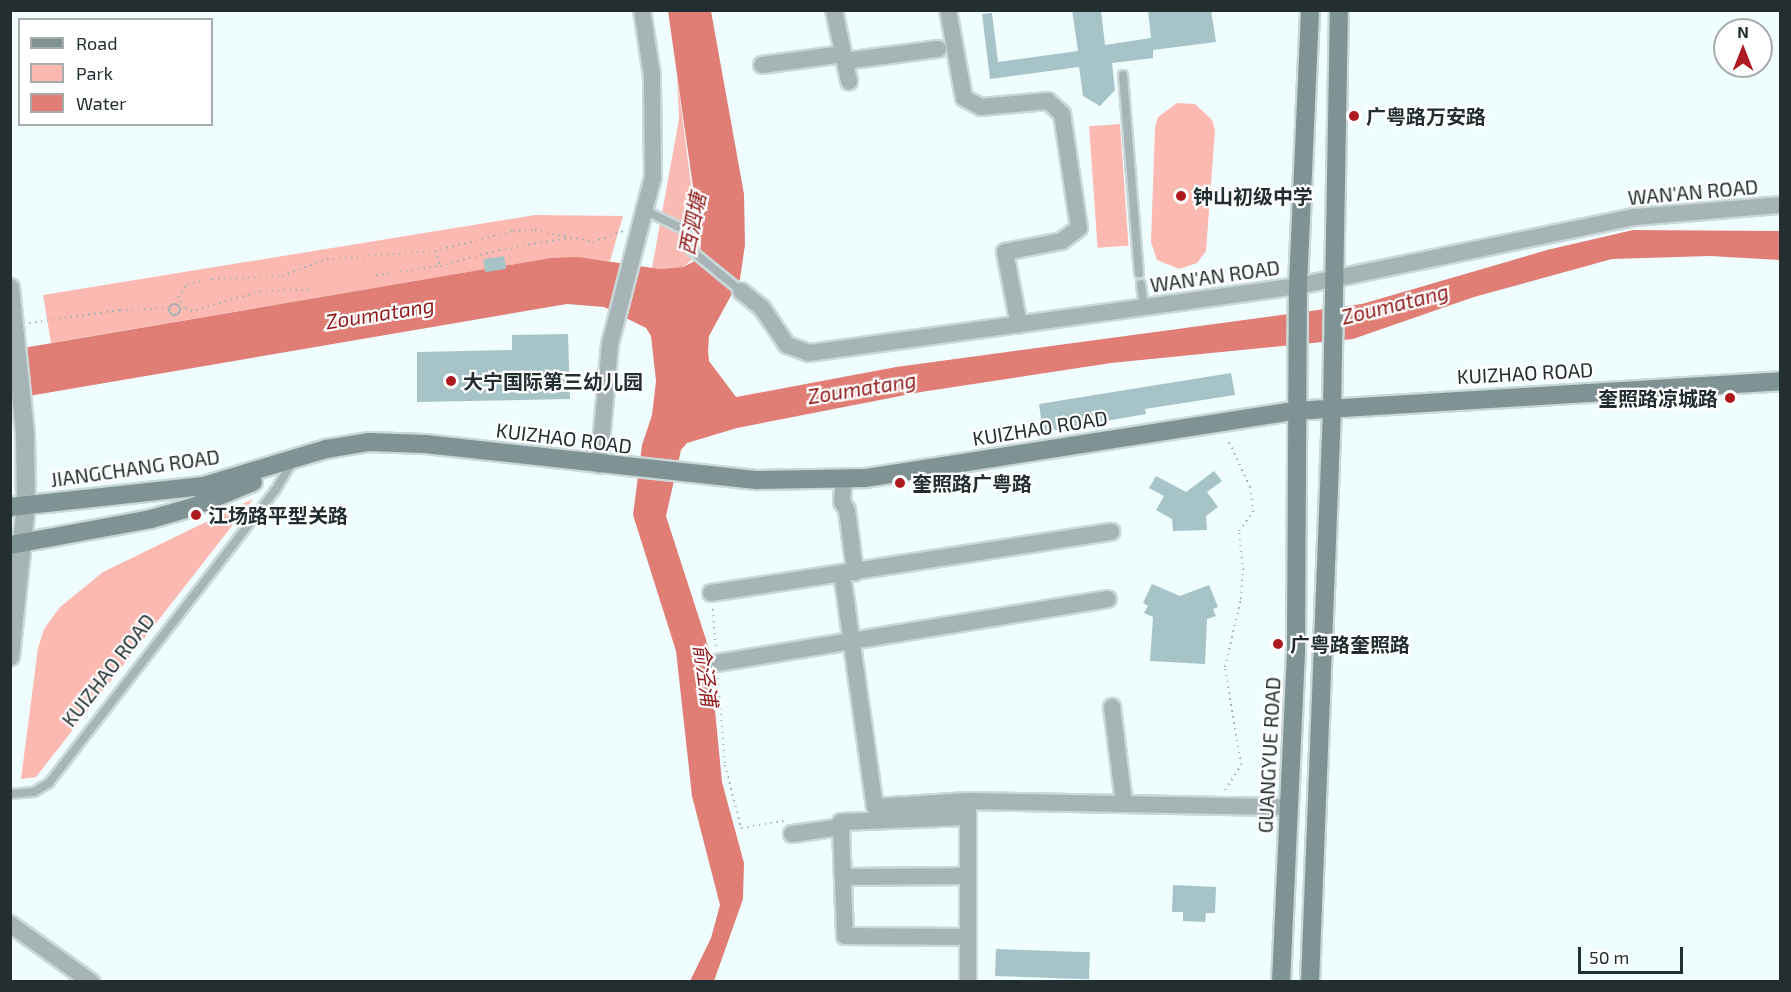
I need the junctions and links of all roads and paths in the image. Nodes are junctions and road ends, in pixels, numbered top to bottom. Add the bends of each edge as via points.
1 (642, 10) edge
2 (834, 10) edge
3 (948, 10) edge
4 (1310, 12) edge
5 (1339, 12) edge
6 (938, 49) dead end
7 (844, 57) junction
8 (762, 65) dead end
9 (1123, 75) dead end
10 (849, 81) dead end
11 (1780, 205) edge
12 (645, 215) junction
13 (567, 238) junction
14 (435, 251) junction
15 (440, 266) junction
16 (1139, 273) dead end
17 (376, 275) dead end
18 (1141, 284) dead end
19 (1332, 287) junction
20 (10, 288) edge
21 (309, 290) dead end
22 (741, 291) joint
23 (1298, 293) junction
24 (179, 305) junction
25 (1144, 307) junction
26 (168, 308) junction
27 (1019, 325) junction
28 (15, 328) junction
29 (1780, 381) edge
30 (1332, 409) junction
31 (1295, 411) junction
32 (1230, 442) dead end
33 (309, 455) junction
34 (291, 464) junction
35 (599, 465) junction
36 (844, 478) junction
37 (18, 506) edge
38 (1111, 532) dead end
39 (17, 544) edge
40 (849, 572) junction
41 (711, 593) joint
42 (1108, 599) dead end
43 (852, 642) junction
44 (10, 656) edge
45 (717, 663) junction
46 (1112, 706) dead end
47 (10, 794) edge
48 (1124, 803) junction
49 (1210, 805) junction
50 (1289, 807) junction
51 (968, 809) junction
52 (842, 827) junction
53 (741, 828) dead end
54 (792, 834) dead end
55 (968, 876) junction
56 (844, 877) junction
57 (10, 924) edge
58 (968, 937) junction
59 (91, 981) edge
60 (968, 981) edge
61 (1281, 981) edge
62 (1310, 981) edge

1 - 12 street via 652,76 655,141
2 - 7 street
3 - 27 street via 964,99 981,107 1048,101 1062,114 1079,228 1062,241 1005,252
4 - 23 main road
5 - 19 main road
6 - 7 street
7 - 8 street
7 - 10 street
9 - 16 lane
11 - 19 street, WAN'AN ROAD via 1634,217
12 - 13 path via 601,241
12 - 22 lane, WAN'AN ROAD via 687,231 692,251
12 - 35 street via 614,323 601,415
13 - 14 path via 535,230 513,231
13 - 15 path
14 - 15 path
14 - 24 path via 340,258 282,276 233,275 187,284 180,290
15 - 17 path
18 - 25 lane
19 - 23 street, WAN'AN ROAD
19 - 30 main road
20 - 28 street
21 - 24 path via 261,291 192,311
22 - 27 street, WAN'AN ROAD via 762,308 787,345 809,353
23 - 25 street, WAN'AN ROAD
23 - 31 main road, GUANGYUE ROAD
24 - 26 path
24 - 26 path via 175,314
25 - 27 street, WAN'AN ROAD
26 - 28 path via 120,310
28 - 37 street via 23,401
29 - 30 main road, KUIZHAO ROAD
30 - 31 main road, KUIZHAO ROAD
30 - 62 main road
31 - 36 main road, KUIZHAO ROAD
31 - 50 main road, GUANGYUE ROAD via 1296,650
32 - 49 path via 1250,487 1252,512 1239,531 1241,599 1225,667 1241,765 1233,782
33 - 34 main road, JIANGCHANG ROAD
33 - 35 main road, KUIZHAO ROAD via 346,445 395,442
33 - 37 main road, JIANGCHANG ROAD via 203,486
34 - 39 main road, JIANGCHANG ROAD via 193,507 106,529
34 - 47 lane, KUIZHAO ROAD via 275,491 49,783 34,792
35 - 36 main road, KUIZHAO ROAD via 758,480
36 - 40 street via 842,502 847,510
37 - 39 street
38 - 40 street
39 - 44 street
40 - 41 street
40 - 43 street
41 - 45 path
42 - 43 street
43 - 45 street
43 - 51 street via 875,807
45 - 53 path via 725,765
46 - 48 street
48 - 49 street
48 - 51 street
49 - 50 street
50 - 61 main road, GUANGYUE ROAD
51 - 52 street via 842,822
51 - 55 street
52 - 54 street
52 - 56 street
55 - 56 street
55 - 58 street
56 - 58 street via 845,936
57 - 59 street
58 - 60 street

